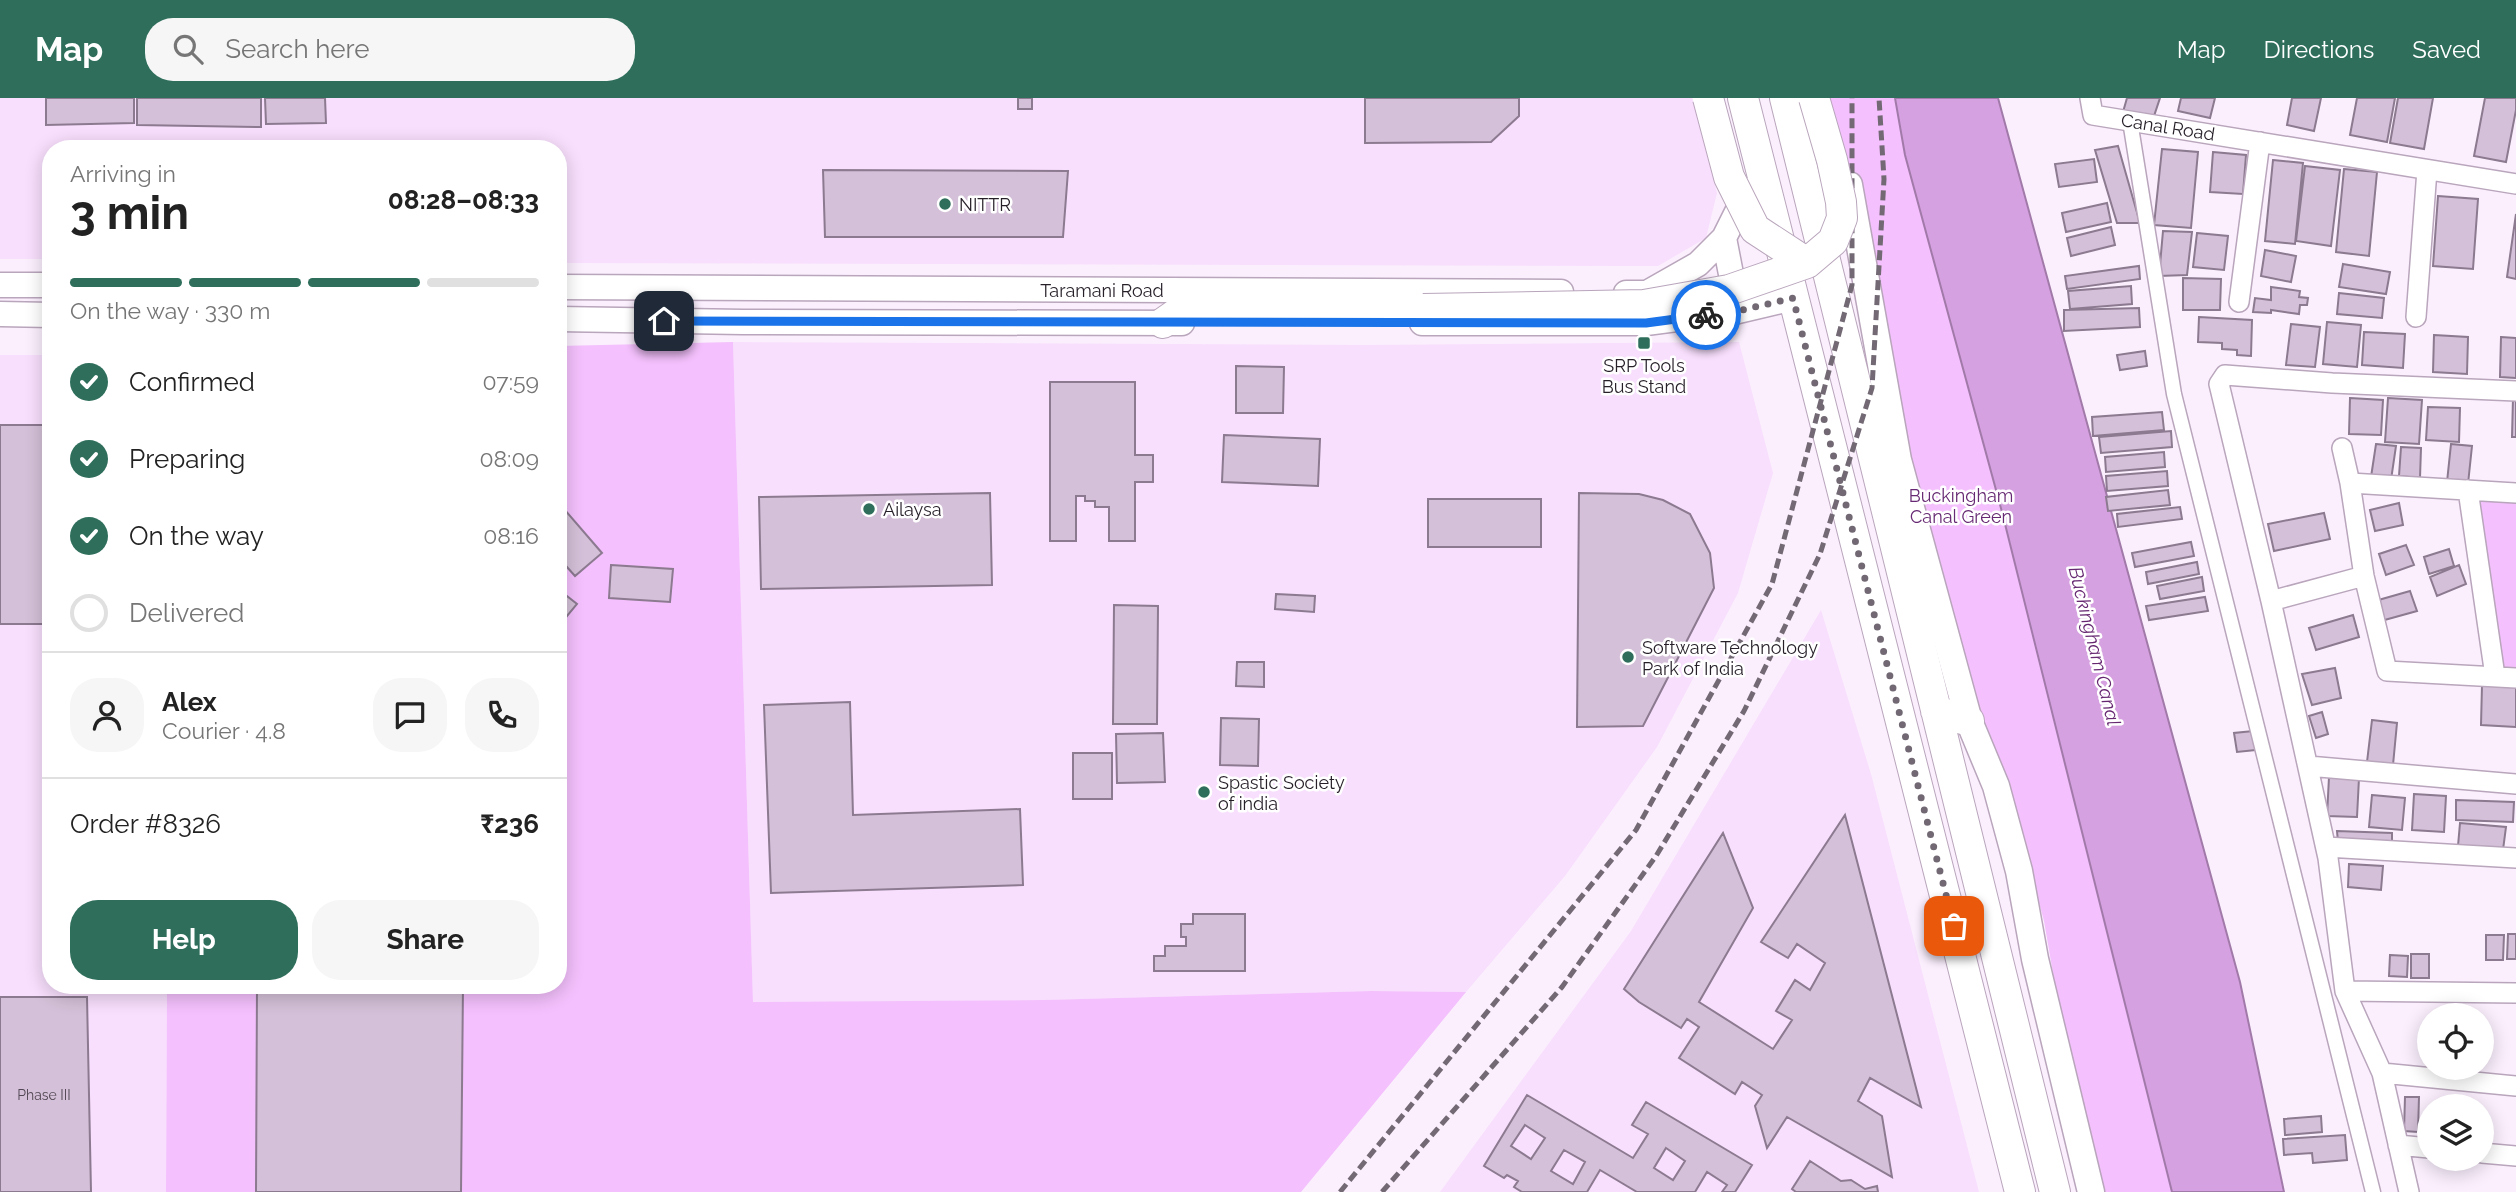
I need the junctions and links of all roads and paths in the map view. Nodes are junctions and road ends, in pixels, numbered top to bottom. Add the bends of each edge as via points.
1 (1708, 98) edge
2 (1744, 98) edge
3 (1785, 98) edge
4 (1814, 98) edge
5 (1828, 98) edge
6 (2090, 98) edge
7 (2130, 121) junction
8 (2260, 142) junction
9 (1761, 164) junction
10 (2427, 170) junction
11 (2516, 184) edge
12 (1724, 237) junction
13 (1807, 262) junction
14 (0, 285) edge
15 (42, 285) edge
16 (567, 288) edge
17 (1793, 298) junction
18 (2239, 302) dead end
19 (1738, 311) junction
20 (0, 314) edge
21 (42, 315) edge
22 (2416, 317) dead end
23 (567, 319) edge
24 (1163, 323) junction
25 (2516, 391) edge
26 (2342, 448) dead end
27 (2350, 483) junction
28 (2468, 490) junction
29 (2516, 493) edge
30 (2364, 576) junction
31 (2272, 601) junction
32 (2495, 676) junction
33 (2516, 678) edge
34 (1936, 711) junction
35 (1969, 721) junction
36 (2308, 766) junction
37 (1950, 769) junction
38 (1916, 776) junction
39 (2516, 784) edge
40 (1967, 837) junction
41 (1933, 846) junction
42 (2326, 846) junction
43 (2516, 858) edge
44 (2345, 991) junction
45 (2516, 993) edge
46 (2382, 1073) junction
47 (2516, 1086) edge
48 (2398, 1145) junction
49 (2417, 1147) edge
50 (2494, 1156) edge
51 (2515, 1161) edge
52 (2020, 1192) edge
53 (2055, 1192) edge
54 (2091, 1192) edge
55 (2373, 1192) edge
56 (2409, 1192) edge

1 - 13 main road, bridge via 1729,177 1755,229
2 - 9 main road
3 - 34 main road
4 - 13 main road, bridge via 1842,202 1842,218 1833,241
5 - 35 main road via 1853,202 1898,460
6 - 7 street, Canal Road via 2093,115
7 - 8 street, Canal Road
7 - 55 street via 2174,394
8 - 10 street, Canal Road
8 - 18 street
9 - 12 street
9 - 17 main road
10 - 11 street, Canal Road
10 - 22 street
12 - 16 street, Taramani Road via 1698,264 1647,293
12 - 19 street
13 - 24 main road, bridge via 1729,290 1644,305 1183,309
14 - 15 street
17 - 19 street, Taramani Road
17 - 38 main road
19 - 24 street, Taramani Road via 1646,323
20 - 21 street
23 - 24 street, Taramani Road
25 - 31 street via 2225,375 2219,384
26 - 27 street
27 - 28 street
27 - 30 street
28 - 29 street
28 - 32 street
30 - 31 street
30 - 32 street via 2387,671
31 - 36 street
32 - 33 street
34 - 35 main road
34 - 37 main road
35 - 54 main road via 1996,786 2019,870 2035,960
36 - 39 street
36 - 42 street
37 - 38 main road
37 - 40 main road
38 - 41 main road
40 - 41 main road
40 - 53 main road
41 - 52 main road
42 - 43 street
42 - 44 street
44 - 45 street
44 - 46 street
46 - 47 street
46 - 48 street
48 - 49 street
48 - 56 street
50 - 51 street

